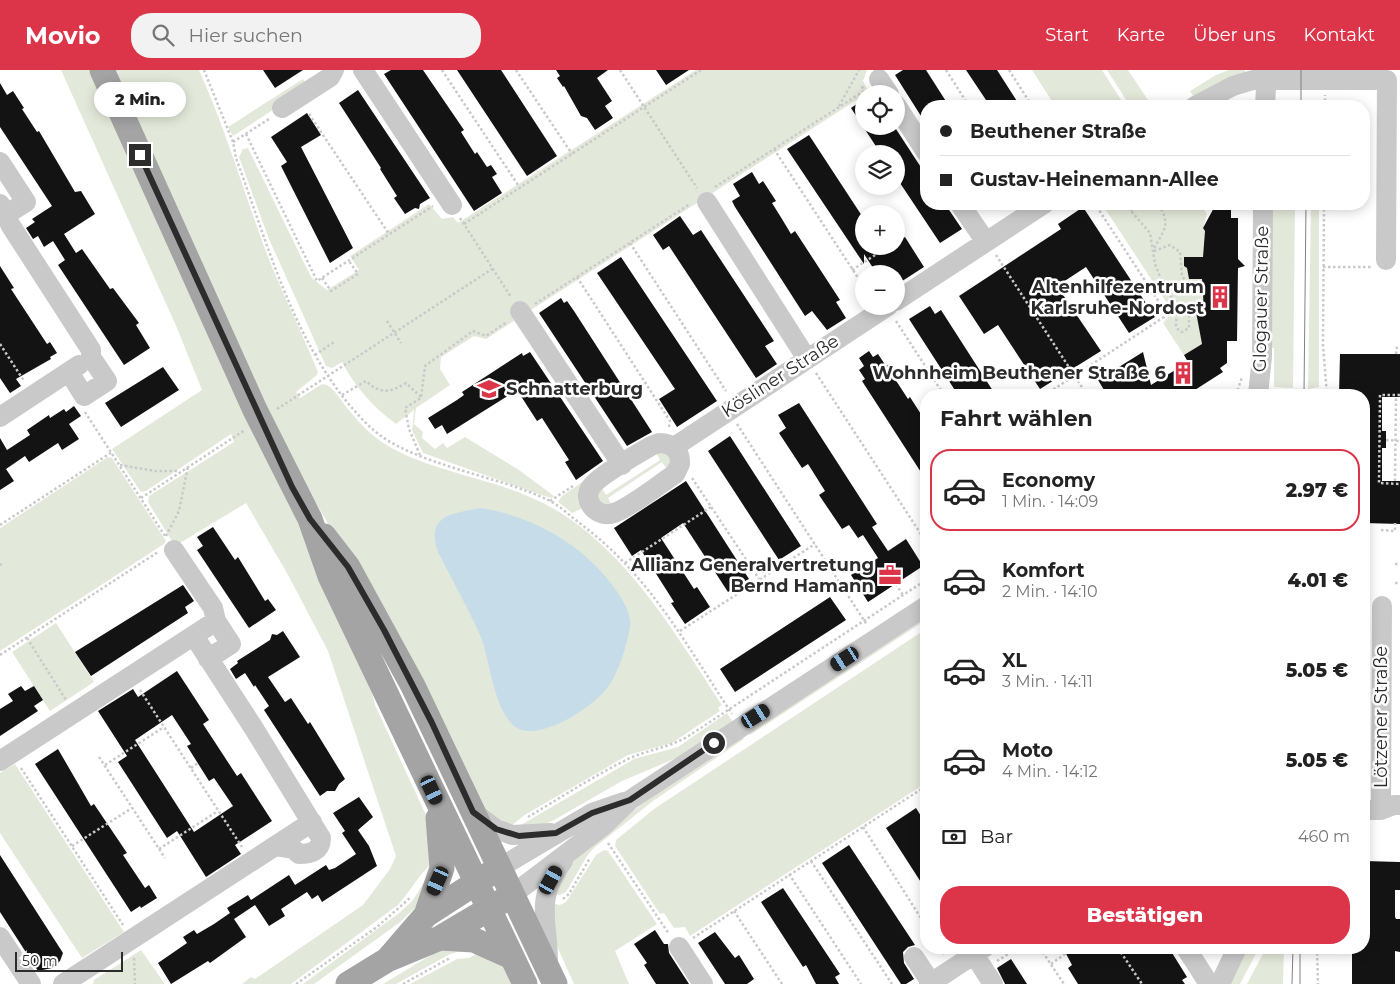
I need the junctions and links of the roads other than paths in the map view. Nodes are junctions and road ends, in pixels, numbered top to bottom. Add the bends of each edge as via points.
1 (102, 70) edge
2 (335, 70) edge
3 (343, 70) edge
4 (363, 70) edge
5 (1267, 74) edge
6 (1352, 75) edge
7 (1206, 100) edge
8 (1265, 100) edge
9 (282, 108) road end
10 (905, 119) edge
11 (920, 143) edge
12 (3, 173) edge
13 (449, 201) road end
14 (707, 202) road end
15 (4, 209) edge
16 (964, 210) edge
17 (1035, 210) edge
18 (1263, 210) edge
19 (986, 242) junction
20 (1381, 263) road end
21 (905, 295) edge
22 (521, 312) road end
23 (875, 315) edge
24 (91, 357) junction
25 (807, 359) junction
26 (69, 372) junction
27 (1258, 389) edge
28 (0, 417) edge
29 (677, 456) junction
30 (622, 465) junction
31 (310, 519) junction
32 (170, 544) road end
33 (1382, 606) dead end
34 (920, 610) edge
35 (216, 621) junction
36 (194, 636) junction
37 (208, 659) junction
38 (6, 757) edge
39 (630, 800) junction
40 (440, 805) junction
41 (1382, 808) edge
42 (473, 812) junction
43 (556, 833) junction
44 (572, 850) junction
45 (499, 868) junction
46 (476, 882) junction
47 (512, 895) junction
48 (490, 910) junction
49 (426, 915) junction
50 (0, 937) edge
51 (679, 947) road end
52 (446, 948) junction
53 (970, 954) edge
54 (978, 954) edge
55 (1190, 954) edge
56 (1234, 954) edge
57 (914, 956) dead end
58 (512, 957) junction
59 (387, 960) junction
60 (551, 976) edge
61 (67, 983) edge
62 (930, 983) edge
63 (31, 984) edge
64 (348, 984) edge
65 (525, 984) edge
66 (703, 984) edge
67 (993, 984) edge
68 (1209, 984) edge
69 (1220, 984) edge

1 - 31 main road via 255,410
2 - 3 street
2 - 9 street via 330,77
4 - 13 street
5 - 6 street
5 - 7 street
5 - 8 street
6 - 20 street via 1387,80
10 - 11 street
12 - 15 street via 26,202
14 - 25 street
15 - 24 street via 11,226 91,350
16 - 19 street
17 - 19 street
18 - 27 street, Glogauer Straße via 1262,356
19 - 21 street
22 - 30 street
23 - 25 street, Kösliner Straße
24 - 26 street
24 - 26 street via 107,381 84,396
25 - 29 street, Kösliner Straße via 732,408
26 - 28 street
29 - 30 street, Kösliner Straße via 664,443 655,444
29 - 30 street, Kösliner Straße via 674,474 617,512 599,513 589,501 590,488
31 - 40 main road via 330,576
31 - 42 main road via 348,567 384,630
32 - 35 street via 213,608
33 - 41 street, Lötzener Straße
34 - 39 street
35 - 36 street
35 - 37 street via 231,644
36 - 37 street
36 - 38 street
37 - 61 street via 312,822 134,945
39 - 43 street via 592,813
39 - 44 street
40 - 46 main road
40 - 49 main road via 438,823 442,868
42 - 43 street via 496,829 512,835
42 - 45 main road
43 - 45 street
44 - 47 street
44 - 60 street via 558,869 545,897 543,914
45 - 46 main road
45 - 47 main road
46 - 48 main road
46 - 49 main road
47 - 48 main road
47 - 60 main road
48 - 52 main road
48 - 58 main road
49 - 59 main road
50 - 63 street
51 - 66 street
52 - 58 main road via 474,940
52 - 59 main road
53 - 62 street
54 - 67 street
55 - 68 street
56 - 69 street
57 - 62 street
58 - 65 main road
59 - 64 main road

